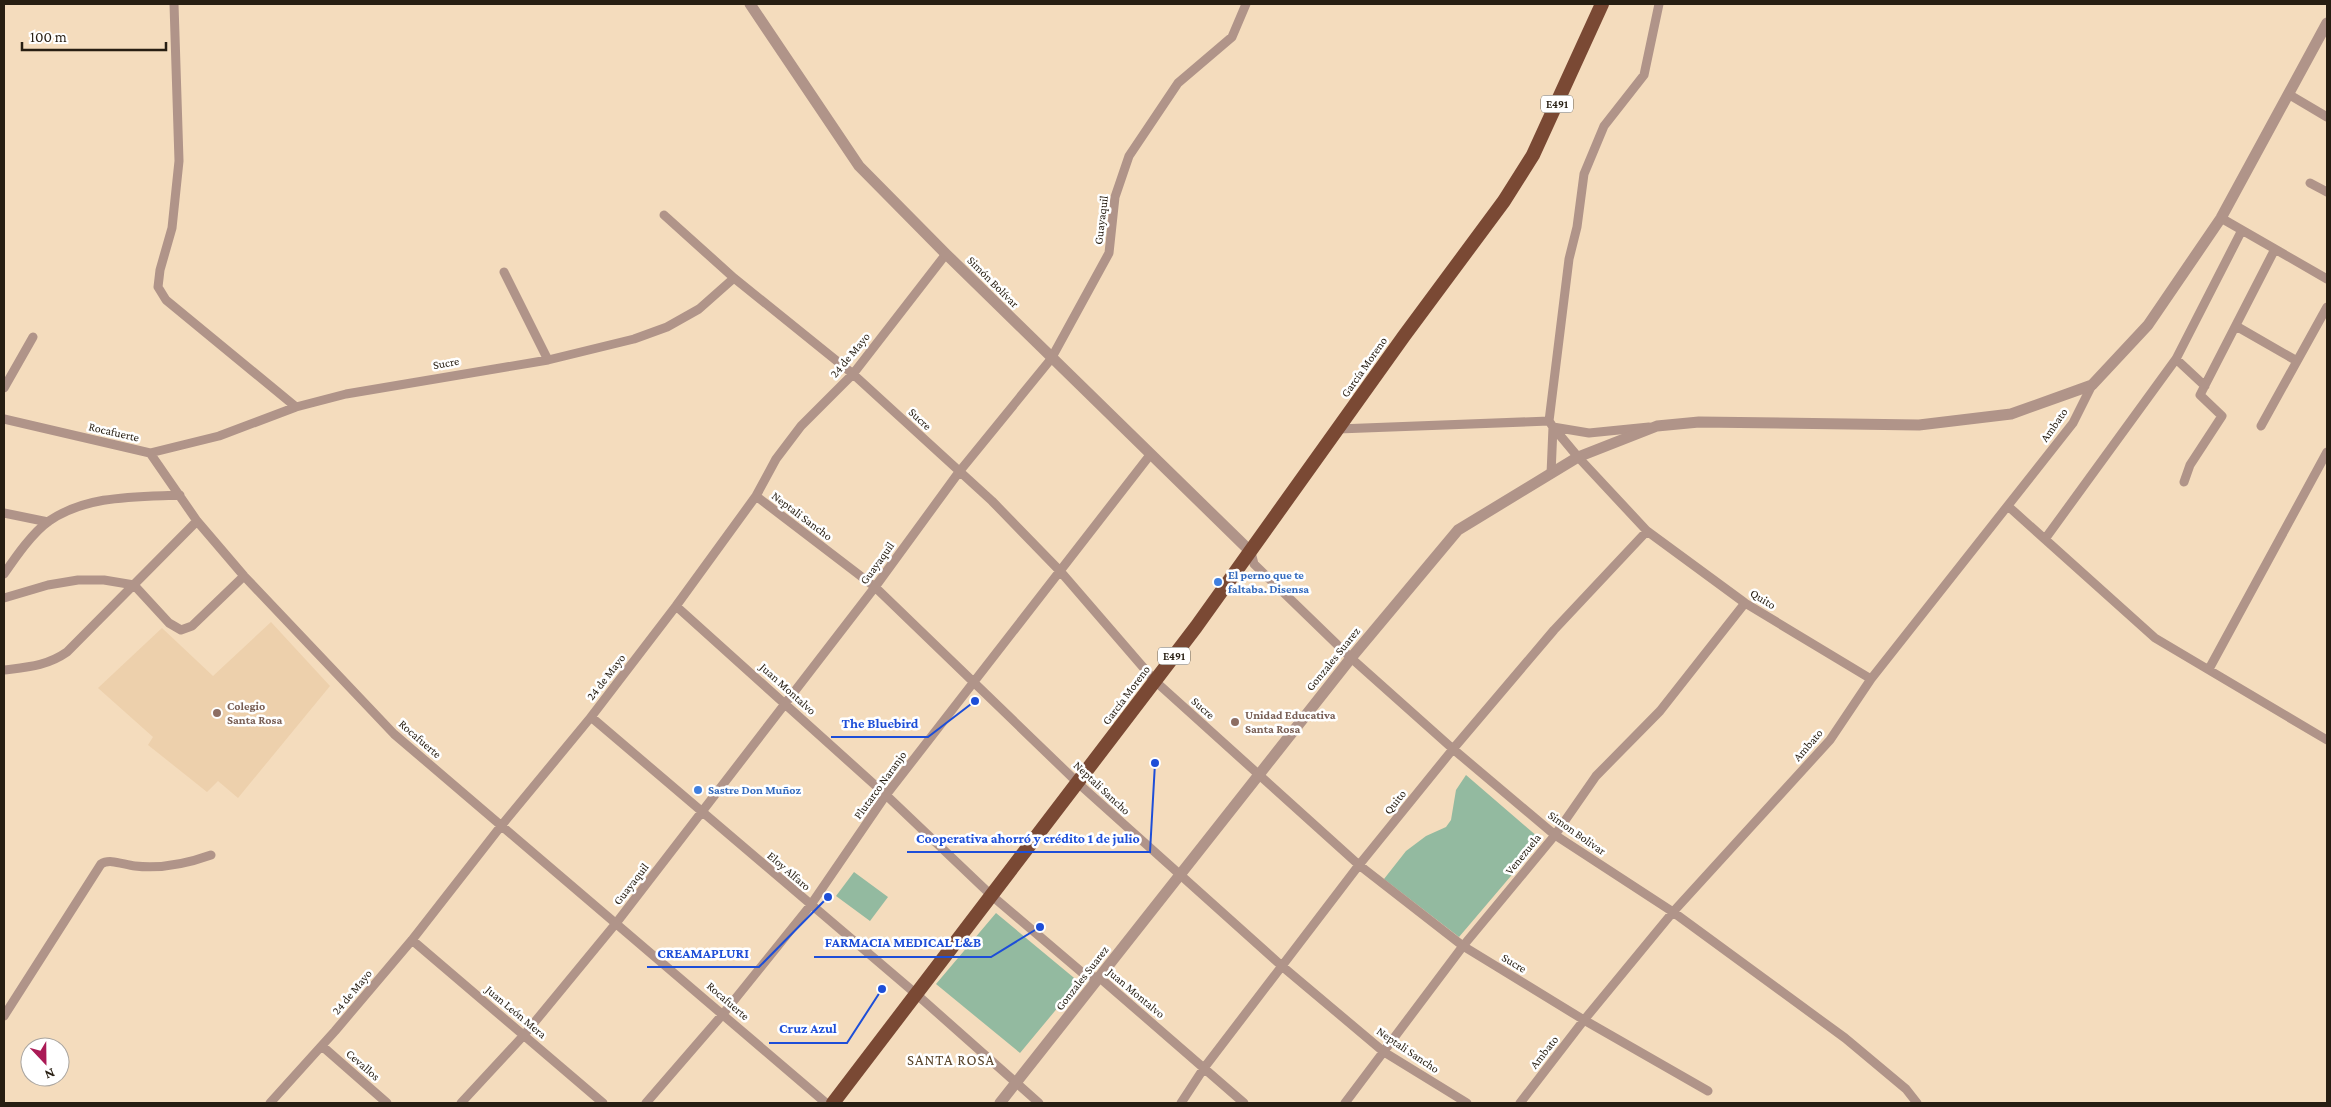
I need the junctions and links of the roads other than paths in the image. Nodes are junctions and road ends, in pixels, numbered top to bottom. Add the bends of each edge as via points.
1 (174, 4) edge
2 (750, 4) edge
3 (1246, 4) edge
4 (1602, 4) edge
5 (1659, 4) edge
6 (2327, 23) edge
7 (2288, 94) junction
8 (2327, 117) edge
9 (2310, 182) dead end
10 (2327, 192) edge
11 (664, 215) dead end
12 (2221, 218) junction
13 (2242, 230) junction
14 (2275, 249) junction
15 (946, 254) junction
16 (504, 272) dead end
17 (734, 278) junction
18 (2327, 278) edge
19 (2327, 307) edge
20 (2236, 326) junction
21 (33, 337) dead end
22 (1051, 359) junction
23 (2176, 359) junction
24 (548, 360) junction
25 (2297, 361) junction
26 (853, 374) junction
27 (2092, 385) junction
28 (2205, 386) junction
29 (4, 388) edge
30 (296, 407) junction
31 (4, 419) edge
32 (1551, 424) junction
33 (1657, 426) junction
34 (2261, 426) dead end
35 (1338, 429) junction
36 (2327, 452) edge
37 (150, 453) junction
38 (1150, 455) junction
39 (1578, 458) junction
40 (959, 472) junction
41 (1550, 474) junction
42 (2184, 482) dead end
43 (180, 495) junction
44 (756, 496) junction
45 (2008, 507) junction
46 (4, 512) edge
47 (197, 521) junction
48 (48, 522) junction
49 (1646, 531) junction
50 (2045, 539) junction
51 (1251, 552) junction
52 (1060, 571) junction
53 (4, 574) edge
54 (244, 576) junction
55 (134, 585) junction
56 (875, 587) junction
57 (4, 598) edge
58 (1745, 603) junction
59 (676, 606) junction
60 (1351, 658) junction
61 (4, 670) edge
62 (2209, 670) junction
63 (1871, 679) junction
64 (1155, 681) junction
65 (973, 684) junction
66 (785, 704) junction
67 (590, 717) junction
68 (2327, 740) edge
69 (1453, 749) junction
70 (1259, 774) junction
71 (1079, 784) junction
72 (886, 796) junction
73 (702, 812) junction
74 (501, 826) junction
75 (1555, 835) junction
76 (211, 855) dead end
77 (1359, 865) junction
78 (1179, 876) junction
79 (992, 895) junction
80 (810, 906) junction
81 (1673, 912) junction
82 (617, 922) junction
83 (412, 940) junction
84 (1463, 946) junction
85 (1283, 967) junction
86 (1100, 978) junction
87 (915, 994) junction
88 (723, 1014) junction
89 (4, 1016) edge
90 (1584, 1020) junction
91 (524, 1035) junction
92 (322, 1046) junction
93 (1384, 1052) junction
94 (1204, 1068) junction
95 (1016, 1084) junction
96 (1708, 1091) dead end
97 (270, 1103) edge
98 (387, 1103) edge
99 (461, 1103) edge
100 (603, 1103) edge
101 (646, 1103) edge
102 (826, 1103) edge
103 (834, 1103) edge
104 (1000, 1103) edge
105 (1039, 1103) edge
106 (1181, 1103) edge
107 (1244, 1103) edge
108 (1346, 1103) edge
109 (1467, 1103) edge
110 (1520, 1103) edge
111 (1917, 1103) edge

1 - 30 street via 179,161 172,228 158,287 166,300
2 - 15 street, Simón Bolívar via 859,166
3 - 22 street, Guayaquil via 1232,37 1178,83 1129,156 1115,197 1109,253
4 - 35 highway, García Moreno / E491 via 1533,155 1504,201
5 - 32 street via 1644,74 1604,126 1584,174 1569,259
6 - 7 street
7 - 8 street
7 - 12 street
9 - 10 street
11 - 17 street, Sucre
12 - 13 street
12 - 27 street via 2148,325
13 - 14 street
13 - 23 street
14 - 18 street
14 - 20 street
15 - 22 street, Simón Bolívar
15 - 26 street, 24 de Mayo
16 - 24 street
17 - 24 street, Sucre via 699,309 667,327 597,350
17 - 26 street, Sucre
19 - 25 street
20 - 25 street
20 - 28 street
21 - 29 street
22 - 38 street, Simón Bolívar
22 - 40 street, Guayaquil
23 - 28 street
23 - 50 street
24 - 30 street, Sucre via 346,394
25 - 34 street
26 - 40 street, Sucre
26 - 44 street, 24 de Mayo via 801,426 776,459
27 - 33 street, Gonzales Suarez via 2011,414 1919,425 1699,422
27 - 45 street, Ambato via 2073,423
28 - 42 street via 2200,395 2222,416 2190,465
30 - 37 street, Sucre via 218,436
31 - 37 street, Rocafuerte
32 - 33 street via 1588,432
32 - 35 street
32 - 39 street, Quito
32 - 41 street
33 - 39 street, Gonzales Suarez
35 - 51 highway, García Moreno / E491
36 - 62 street
37 - 43 street, Rocafuerte
38 - 51 street, Simón Bolívar
38 - 52 street, Plutarco Naranjo
39 - 41 street, Gonzales Suarez
39 - 49 street, Quito
40 - 52 street, Sucre
40 - 56 street, Guayaquil
41 - 60 street, Gonzales Suarez via 1458,530
43 - 47 street, Rocafuerte
43 - 48 street via 115,498 79,506
44 - 56 street, Neptali Sancho
44 - 59 street, 24 de Mayo
45 - 50 street
45 - 63 street, Ambato
46 - 48 street
47 - 54 street, Rocafuerte
47 - 55 street
48 - 53 street
49 - 58 street, Quito
49 - 69 street, Quito via 1554,630
50 - 62 street via 2155,638
51 - 60 street, Simon Bolivar via 1254,564
51 - 64 highway, García Moreno / E491
52 - 64 street, Sucre
52 - 65 street, Plutarco Naranjo
54 - 55 street via 192,626 181,630 169,623
54 - 74 street, Rocafuerte via 394,734
55 - 57 street via 78,580
55 - 61 street via 67,652 40,666
56 - 65 street, Neptali Sancho
56 - 66 street, Guayaquil
58 - 63 street, Quito
58 - 75 street, Venezuela via 1660,711 1596,776
59 - 66 street, Juan Montalvo
59 - 67 street, 24 de Mayo
60 - 69 street, Simon Bolivar
60 - 70 street, Gonzales Suarez
62 - 68 street
63 - 81 street, Ambato via 1830,740
64 - 70 street, Sucre
64 - 71 highway, García Moreno / E491
65 - 71 street, Neptali Sancho
65 - 72 street, Plutarco Naranjo
66 - 72 street, Juan Montalvo
66 - 73 street, Guayaquil
67 - 73 street, Eloy Alfaro
67 - 74 street, 24 de Mayo
69 - 75 street, Simon Bolivar
69 - 77 street, Quito
70 - 77 street, Sucre
70 - 78 street, Gonzales Suarez
71 - 78 street, Neptali Sancho
71 - 79 highway, García Moreno / E491
72 - 79 street, Juan Montalvo
72 - 80 street, Plutarco Naranjo
73 - 80 street, Eloy Alfaro
73 - 82 street, Guayaquil
74 - 82 street, Rocafuerte
74 - 83 street, 24 de Mayo
75 - 81 street, Simon Bolivar
75 - 84 street, Venezuela
76 - 89 street via 173,866 134,866 109,861 101,864
77 - 84 street, Sucre
77 - 85 street, Quito
78 - 85 street, Neptali Sancho
78 - 86 street, Gonzales Suarez
79 - 86 street, Juan Montalvo via 1085,975
79 - 87 highway, García Moreno / E491
80 - 87 street, Eloy Alfaro
80 - 88 street, Plutarco Naranjo
81 - 90 street, Ambato
81 - 111 street, Simon Bolivar via 1845,1038 1906,1089
82 - 88 street, Rocafuerte
82 - 91 street, Guayaquil
83 - 91 street, Juan León Mera
83 - 92 street, 24 de Mayo
84 - 90 street, Sucre
84 - 93 street, Venezuela
85 - 93 street, Neptali Sancho
85 - 94 street, Quito
86 - 94 street, Juan Montalvo
86 - 95 street, Gonzales Suarez
87 - 95 street, Eloy Alfaro
87 - 103 highway, García Moreno / E491
88 - 101 street, Plutarco Naranjo
88 - 102 street, Rocafuerte
90 - 96 street, Sucre
90 - 110 street, Ambato
91 - 99 street, Guayaquil
91 - 100 street, Juan León Mera
92 - 97 street, 24 de Mayo
92 - 98 street, Cevallos
93 - 108 street, Venezuela
93 - 109 street, Neptali Sancho
94 - 106 street, Quito
94 - 107 street, Juan Montalvo
95 - 104 street, Gonzales Suarez
95 - 105 street, Eloy Alfaro

